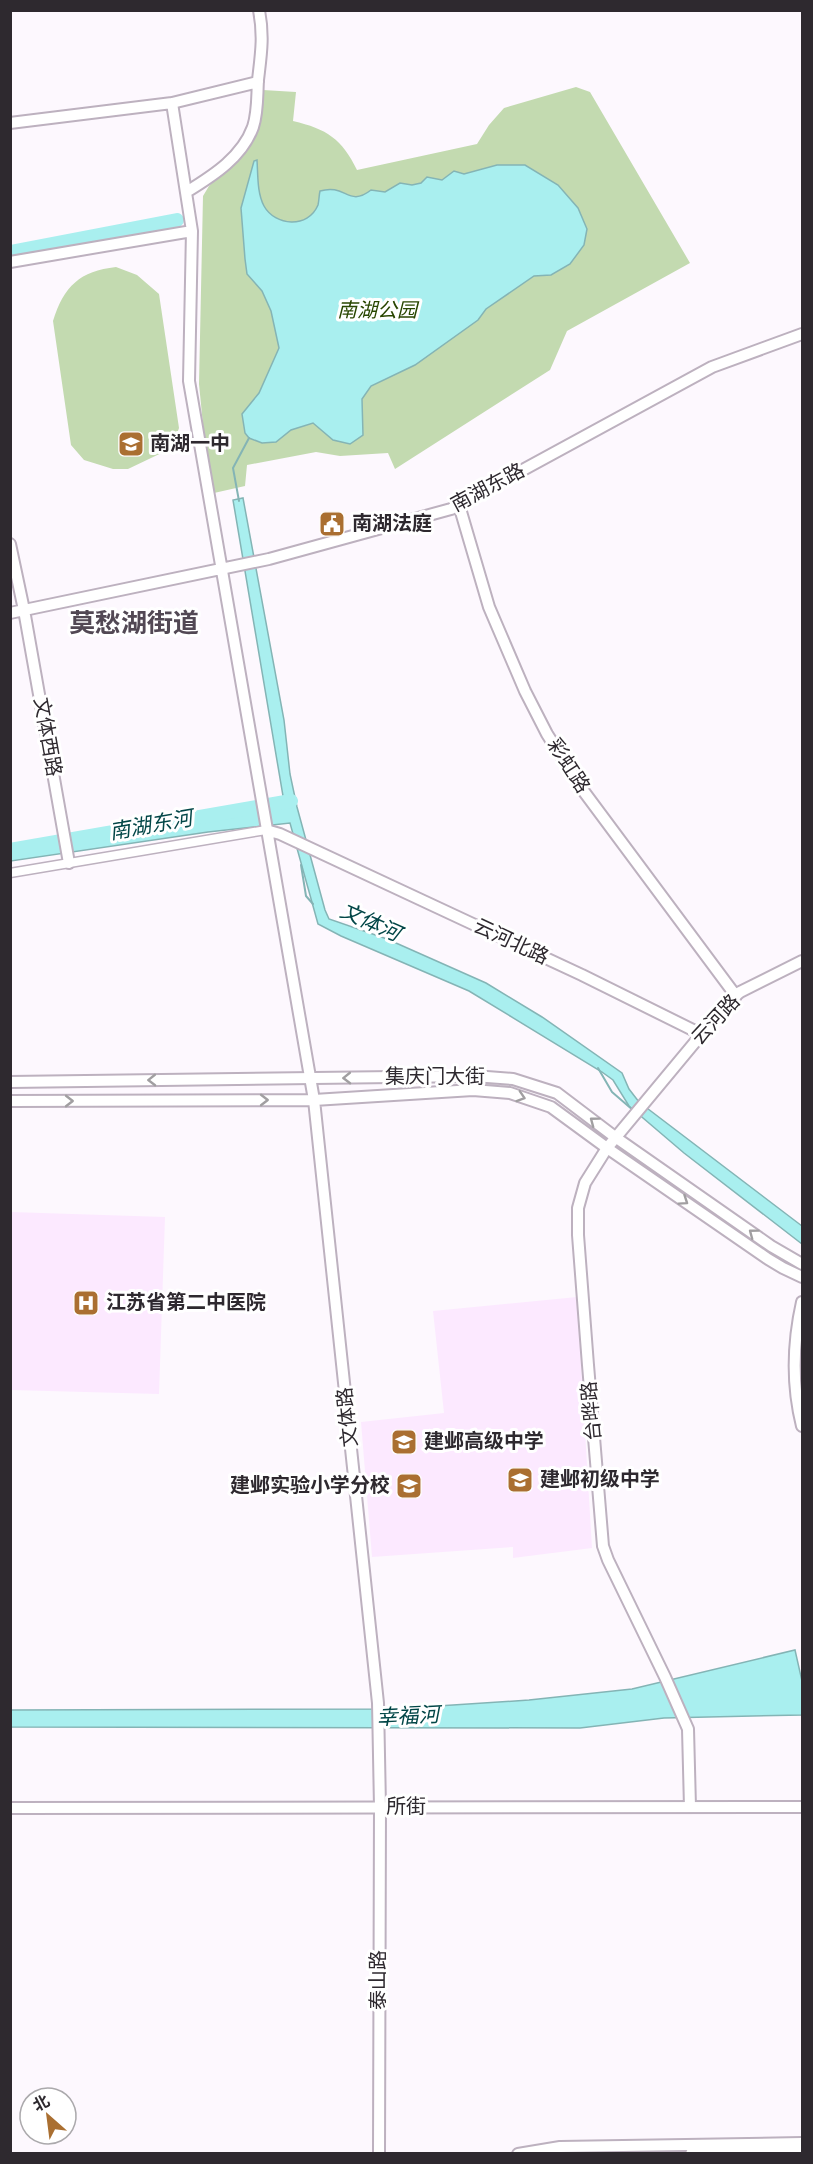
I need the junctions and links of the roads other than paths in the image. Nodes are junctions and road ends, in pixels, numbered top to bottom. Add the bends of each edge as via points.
1 (259, 10) edge
2 (258, 82) junction
3 (172, 103) junction
4 (10, 123) edge
5 (188, 191) junction
6 (192, 231) junction
7 (10, 262) edge
8 (802, 334) edge
9 (459, 505) junction
10 (10, 544) edge
11 (220, 569) junction
12 (24, 610) junction
13 (10, 613) edge
14 (266, 828) junction
15 (68, 858) junction
16 (10, 873) edge
17 (802, 962) edge
18 (736, 996) junction
19 (701, 1034) junction
20 (310, 1078) junction
21 (10, 1082) edge
22 (314, 1100) junction
23 (10, 1101) edge
24 (628, 1122) joint
25 (615, 1137) junction
26 (607, 1148) junction
27 (802, 1264) edge
28 (802, 1277) edge
29 (802, 1302) edge
30 (802, 1426) edge
31 (380, 1807) junction
32 (690, 1807) junction
33 (802, 1807) edge
34 (10, 1808) edge
35 (802, 2143) edge
36 (802, 2150) edge
37 (379, 2154) edge
38 (518, 2154) edge
39 (693, 2154) edge

1 - 2 street via 263,41
2 - 3 street
2 - 5 street via 253,127 238,153
3 - 4 street
3 - 5 street, 文体路
5 - 6 street, 文体路
6 - 7 street
6 - 11 street, 文体路 via 189,381
8 - 9 street, 南湖东路 via 712,367
9 - 11 street, 南湖东路 via 269,559
9 - 18 street, 彩虹路 via 489,608 547,734 582,789
10 - 12 street, 文体西路
11 - 12 street, 南湖东路
11 - 14 street, 文体路
12 - 13 street, 南湖东路
12 - 15 street, 文体西路
14 - 15 street
14 - 19 street, 云河北路
14 - 20 street, 文体路
15 - 16 street
17 - 18 street, 云河路
18 - 19 street, 云河路
19 - 24 street, 云河路
20 -> 21 street, 集庆门大街
20 - 22 street, 文体路
25 -> 20 street, 集庆门大街 via 557,1093 513,1079
23 -> 22 street, 集庆门大街
22 -> 26 street, 集庆门大街 via 473,1090 510,1093 551,1107
22 - 31 street, 文体路 via 378,1707
24 - 25 street, 台晔路
25 - 26 street, 台晔路
27 -> 25 street, 集庆门大街
26 -> 28 street, 集庆门大街 via 783,1269
26 - 32 street, 台晔路 via 585,1183 578,1208 603,1546 688,1729
29 - 30 street via 795,1354
31 - 32 street, 所街
31 - 34 street, 所街
31 - 37 street, 泰山路
32 - 33 street, 所街
35 - 38 street via 560,2147
36 - 39 highway

